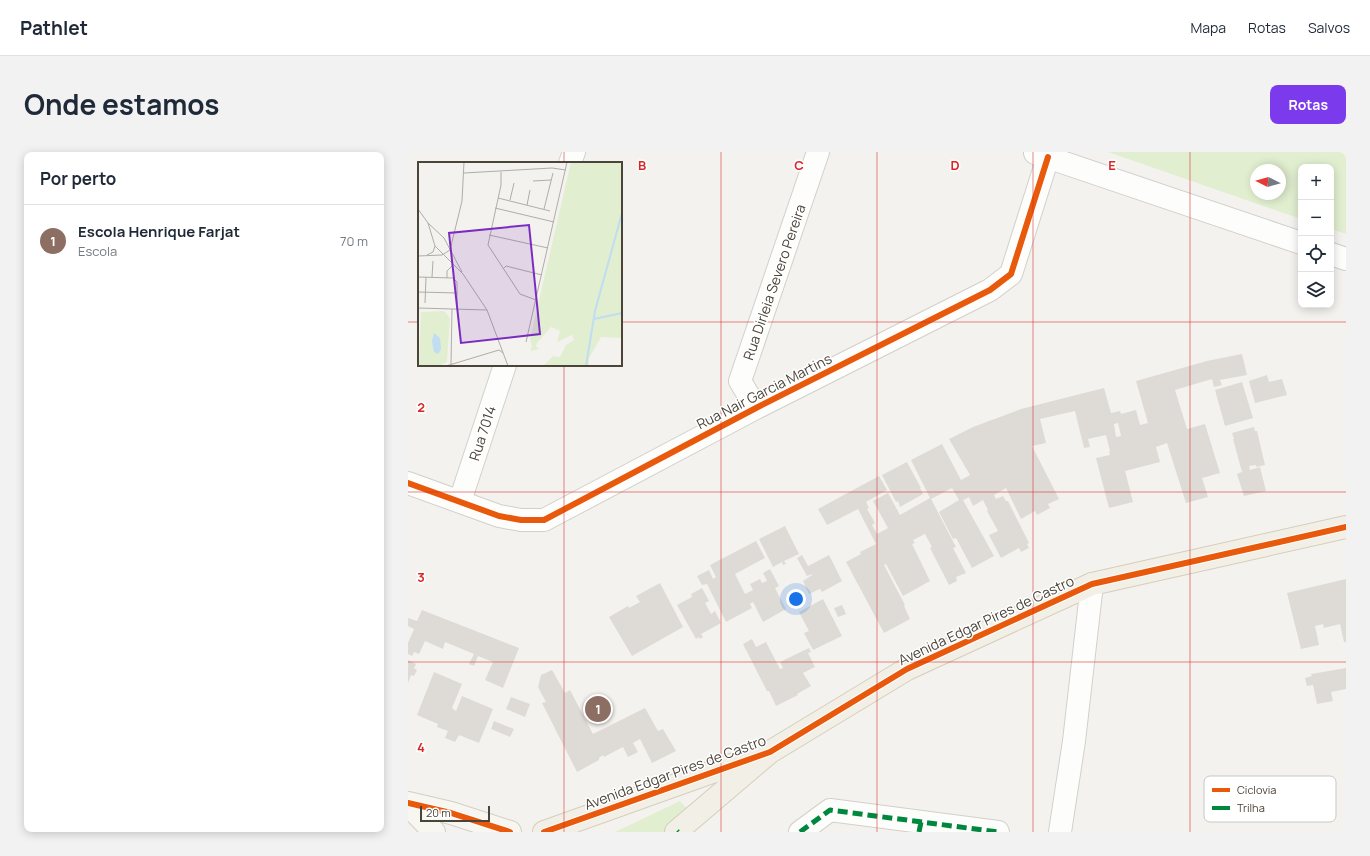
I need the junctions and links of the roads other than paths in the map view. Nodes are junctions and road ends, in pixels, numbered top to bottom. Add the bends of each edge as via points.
1 (574, 152) edge
2 (818, 152) edge
3 (1041, 154) edge
4 (570, 162) edge
5 (1298, 242) edge
6 (1334, 255) edge
7 (1346, 259) edge
8 (505, 366) edge
9 (756, 408) junction
10 (408, 483) edge
11 (460, 501) junction
12 (1346, 527) edge
13 (1092, 584) junction
14 (770, 752) junction
15 (408, 804) edge
16 (920, 827) edge
17 (434, 832) edge
18 (510, 832) edge
19 (544, 832) edge
20 (677, 832) edge
21 (800, 832) edge
22 (998, 832) edge
23 (1060, 832) edge

1 - 4 street
2 - 9 street, Rua Dirleia Severo Pereira via 740,381
3 - 5 street
3 - 9 street, Rua Nair Garcia Martins via 1011,274 990,290
6 - 7 street
8 - 11 street, Rua 7014
9 - 11 street, Rua Nair Garcia Martins via 544,520 521,520 499,516
10 - 11 street, Rua Nair Garcia Martins
12 - 13 main road, Avenida Edgar Pires de Castro
13 - 14 main road, Avenida Edgar Pires de Castro via 907,669
13 - 23 street via 1074,741
14 - 19 main road, Avenida Edgar Pires de Castro
14 - 20 main road, Avenida Edgar Pires de Castro
15 - 17 main road
15 - 18 main road via 451,813
16 - 21 street via 830,810
16 - 22 street

